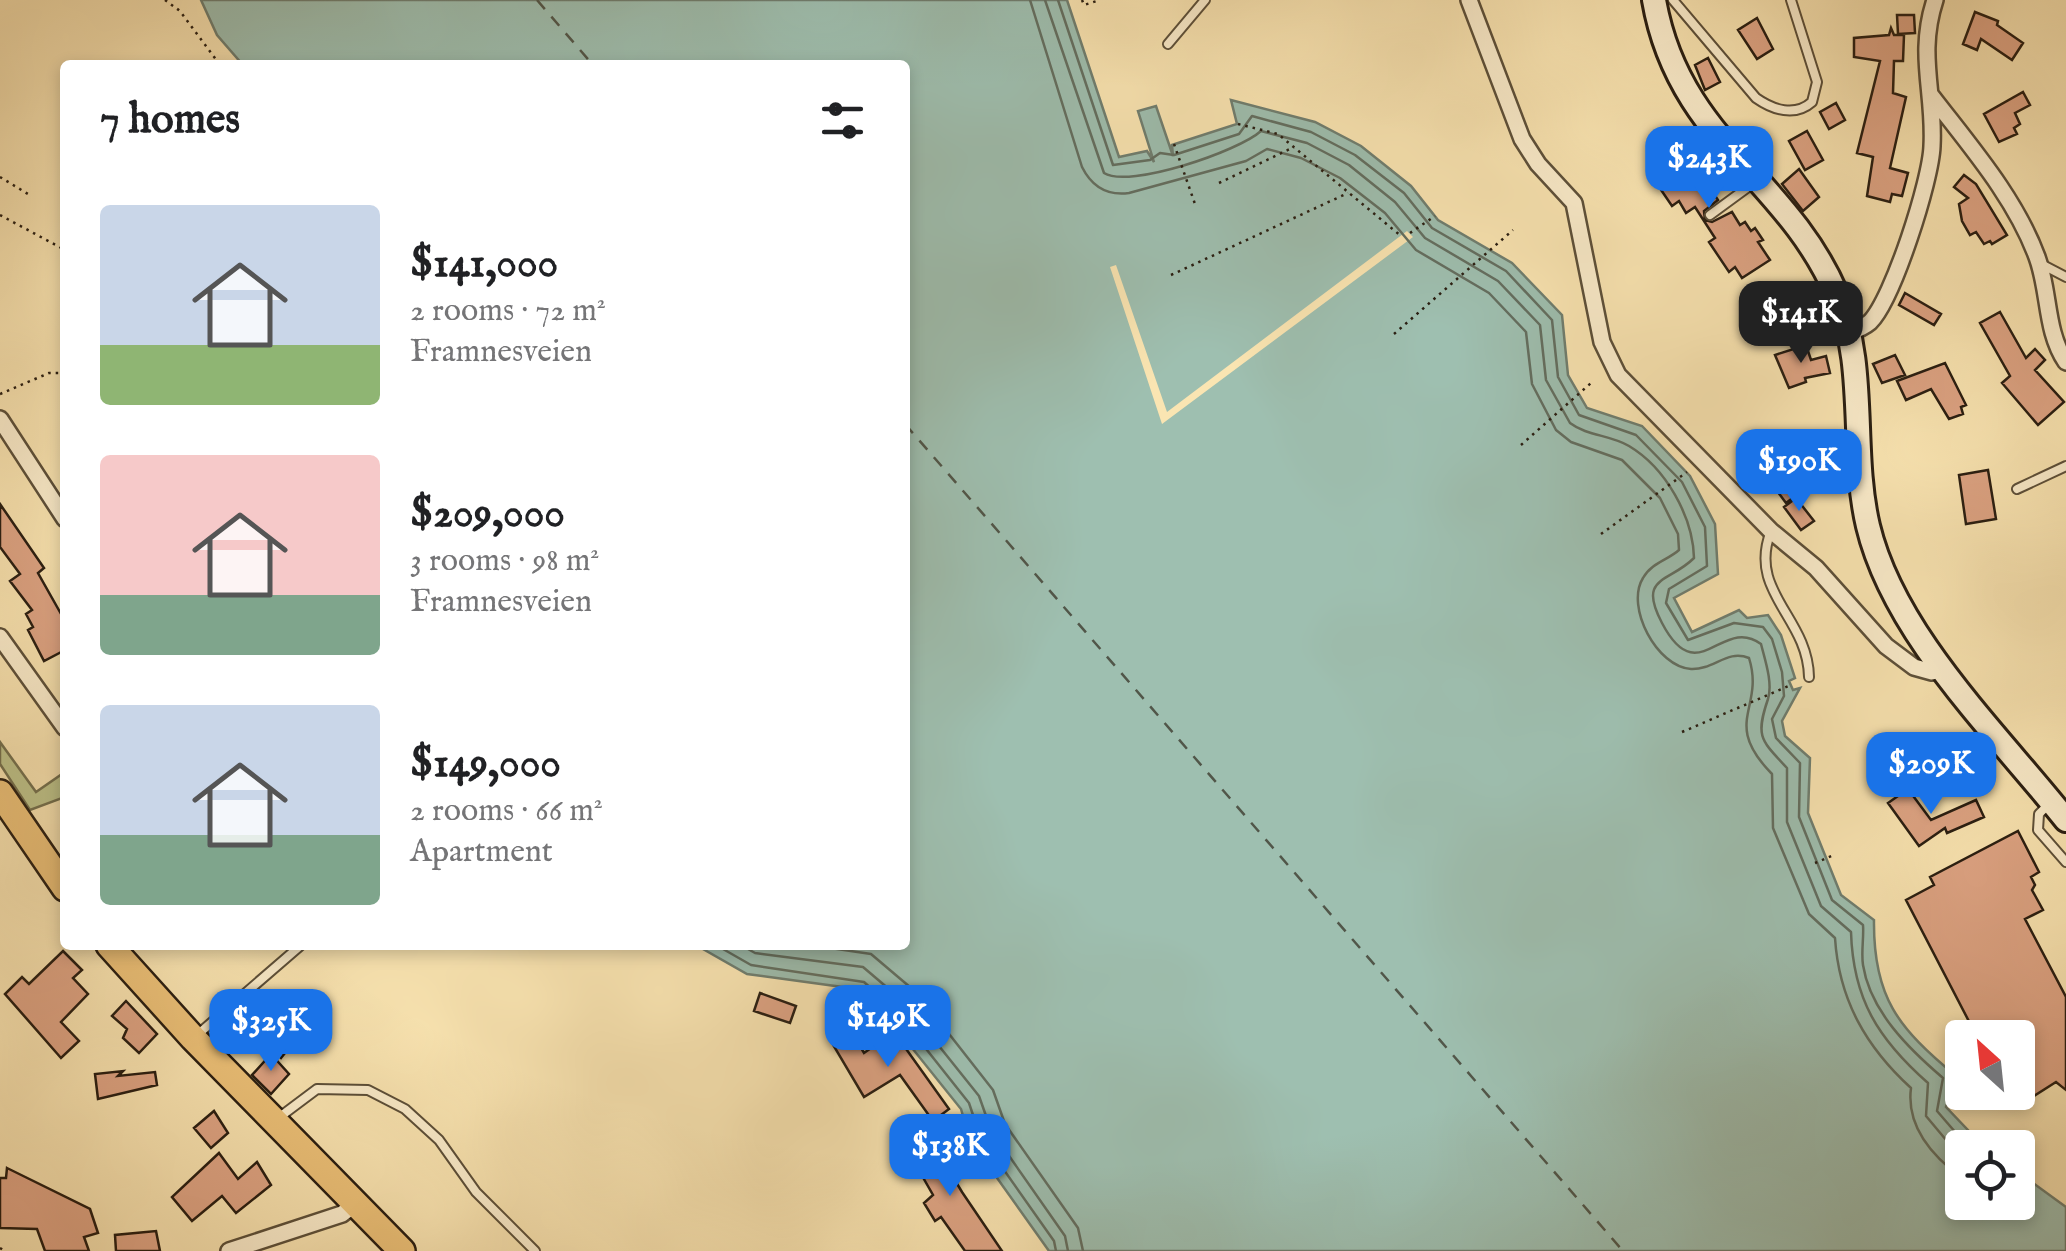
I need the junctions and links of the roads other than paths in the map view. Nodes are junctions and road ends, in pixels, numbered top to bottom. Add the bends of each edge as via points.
1 (1205, 0) edge
2 (1470, 0) edge
3 (1654, 0) edge
4 (1674, 0) edge
5 (1790, 0) edge
6 (1936, 0) edge
7 (1168, 44) dead end
8 (1928, 91) junction
9 (1756, 180) junction
10 (1710, 215) dead end
11 (2039, 263) junction
12 (2066, 277) edge
13 (1850, 332) junction
14 (2060, 337) edge
15 (2066, 362) edge
16 (0, 419) edge
17 (2066, 466) edge
18 (2018, 489) dead end
19 (60, 510) edge
20 (1771, 531) junction
21 (0, 637) edge
22 (1942, 668) junction
23 (1809, 677) dead end
24 (60, 721) edge
25 (0, 793) edge
26 (2059, 811) edge
27 (2066, 862) edge
28 (60, 881) edge
29 (114, 950) edge
30 (295, 950) edge
31 (193, 1038) junction
32 (274, 1121) junction
33 (355, 1204) junction
34 (228, 1251) edge
35 (402, 1251) edge
36 (535, 1251) edge

1 - 7 lane
2 - 20 street via 1522,139 1574,204 1606,355 1629,388
3 - 9 main road via 1677,78
4 - 5 lane via 1756,98 1796,110 1812,102 1816,82
6 - 8 street via 1926,37
8 - 11 street via 2008,197
8 - 13 street via 1932,149 1918,206 1884,302 1871,321
9 - 10 lane
9 - 13 main road via 1828,276
11 - 12 lane
11 - 14 street
13 - 22 main road via 1862,494 1875,552 1906,617
14 - 15 street
16 - 19 street
17 - 18 lane
20 - 22 street via 1816,568 1886,646 1914,668
20 - 23 lane via 1762,562 1766,579 1798,630
21 - 24 street
22 - 26 main road
25 - 28 main road
26 - 27 lane via 2039,814 2037,824
29 - 31 main road
30 - 31 lane
31 - 32 main road
32 - 33 main road
32 - 36 lane via 317,1088 368,1090 406,1109 439,1140 476,1192
33 - 34 street
33 - 35 main road

